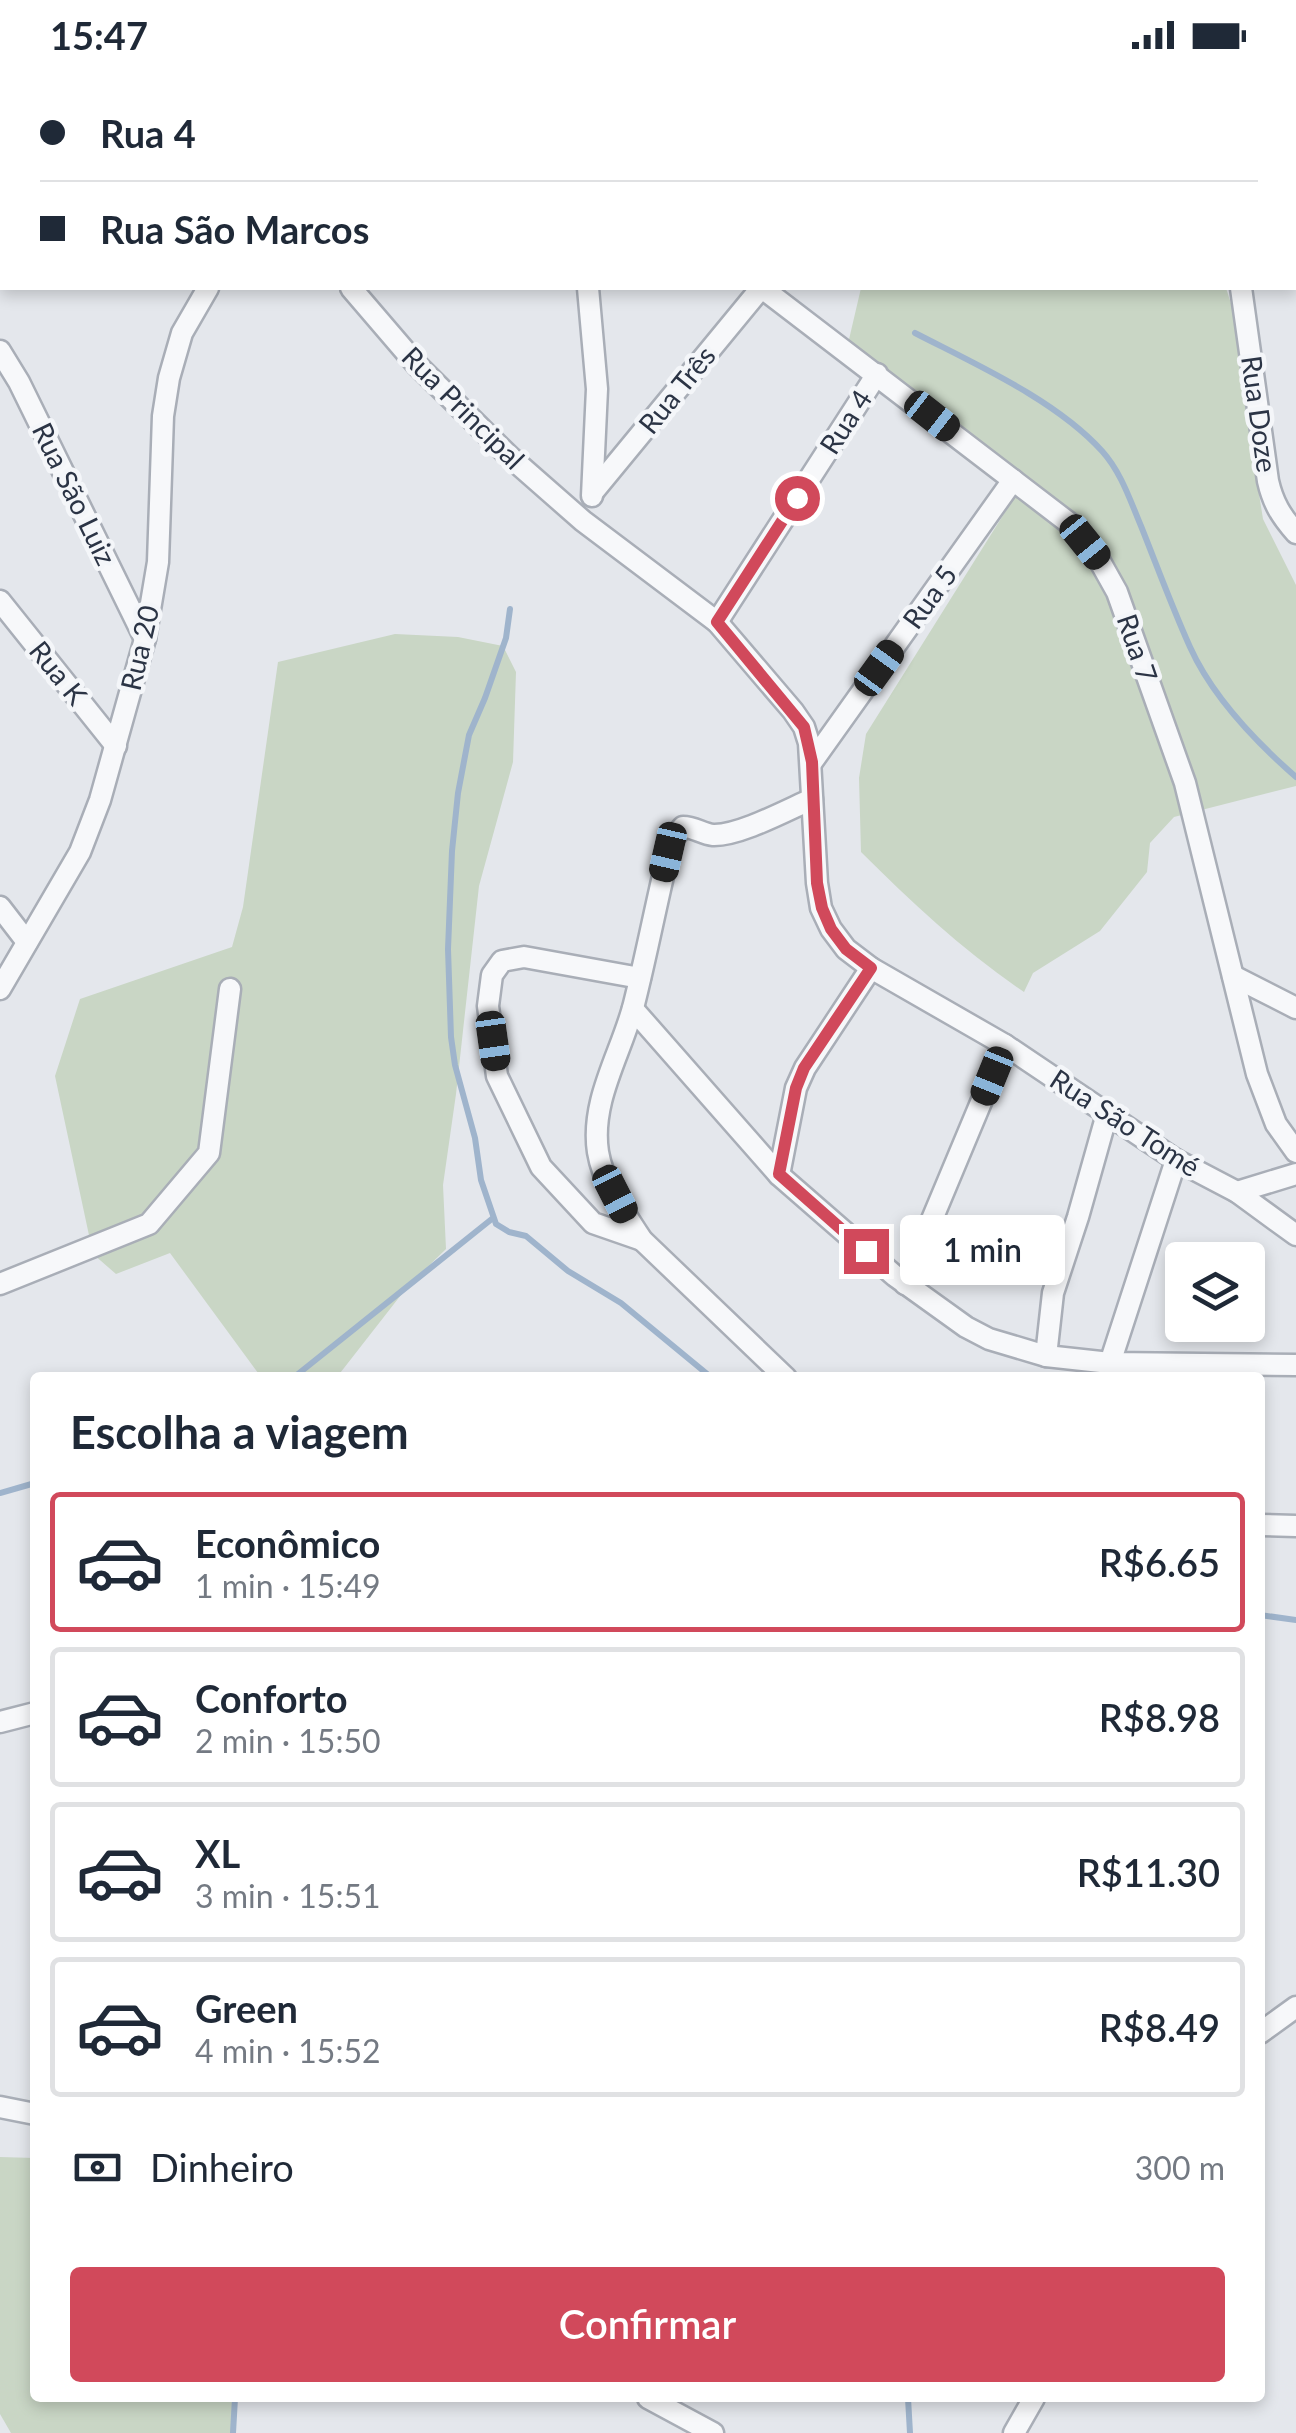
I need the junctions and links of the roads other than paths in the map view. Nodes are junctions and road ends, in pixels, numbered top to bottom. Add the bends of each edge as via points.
1 (207, 290) edge
2 (353, 290) edge
3 (588, 290) edge
4 (759, 290) edge
5 (764, 290) edge
6 (1241, 290) edge
7 (0, 351) edge
8 (877, 374) junction
9 (1013, 480) junction
10 (593, 492) junction
11 (582, 521) junction
12 (1296, 532) edge
13 (0, 601) edge
14 (717, 622) junction
15 (145, 639) junction
16 (116, 746) junction
17 (812, 762) junction
18 (812, 799) junction
19 (0, 907) edge
20 (28, 942) junction
21 (871, 968) junction
22 (1233, 976) junction
23 (640, 978) junction
24 (0, 988) edge
25 (230, 989) dead end
26 (1296, 1008) edge
27 (633, 1009) junction
28 (1005, 1045) junction
29 (1107, 1114) junction
30 (1296, 1152) edge
31 (1176, 1160) junction
32 (779, 1174) junction
33 (1296, 1174) edge
34 (1237, 1192) junction
35 (1296, 1235) edge
36 (642, 1240) junction
37 (0, 1284) edge
38 (904, 1284) junction
39 (1046, 1356) junction
40 (1110, 1363) junction
41 (1296, 1365) edge
42 (780, 1372) edge
43 (1265, 1525) edge
44 (1296, 1526) edge
45 (30, 1713) edge
46 (0, 1722) edge
47 (1296, 2007) edge
48 (1265, 2029) edge
49 (0, 2107) edge
50 (30, 2113) edge
51 (655, 2402) edge
52 (1032, 2402) edge
53 (713, 2433) edge
54 (1014, 2433) edge

1 - 15 street, Rua 20 via 182,333 168,378 158,562
2 - 11 street, Rua Principal via 416,365
3 - 10 street via 597,389
4 - 10 street, Rua Três
5 - 8 street, Rua 7
6 - 12 street, Rua Doze via 1272,501
7 - 15 street, Rua São Luiz
8 - 9 street, Rua 7
8 - 14 street, Rua 4
9 - 17 street, Rua 5
9 - 22 street, Rua 7 via 1072,526 1117,592 1184,783
10 - 11 street
11 - 14 street, Rua São Tomé
13 - 16 street, Rua K
14 - 17 street, Rua São Tomé via 804,727
15 - 16 street, Rua 20
16 - 20 street, Rua 20 via 80,852
17 - 18 street, Rua São Tomé
18 - 21 street, Rua São Tomé via 822,908 846,949
18 - 23 street via 728,833 710,835 690,826 677,831
19 - 20 street
20 - 24 street, Rua 20
21 - 28 street, Rua São Tomé
21 - 32 street via 804,1068
22 - 26 street
22 - 30 street, Rua 7 via 1257,1074 1276,1124
23 - 27 street
23 - 36 street via 511,958 492,974 488,1006 498,1076 540,1167 593,1223
25 - 37 street via 209,1154 149,1224
27 - 32 street
27 - 36 street via 604,1090 598,1150
28 - 29 street, Rua São Tomé
28 - 38 street
29 - 31 street, Rua São Tomé
29 - 39 street via 1052,1293
31 - 34 street, Rua São Tomé
31 - 40 street
32 - 38 street
33 - 34 street
34 - 35 street, Rua São Tomé
36 - 42 street
38 - 39 street via 988,1339
39 - 40 street
40 - 41 street
43 - 44 street
45 - 46 street
47 - 48 street
49 - 50 street
51 - 53 street
52 - 54 street

